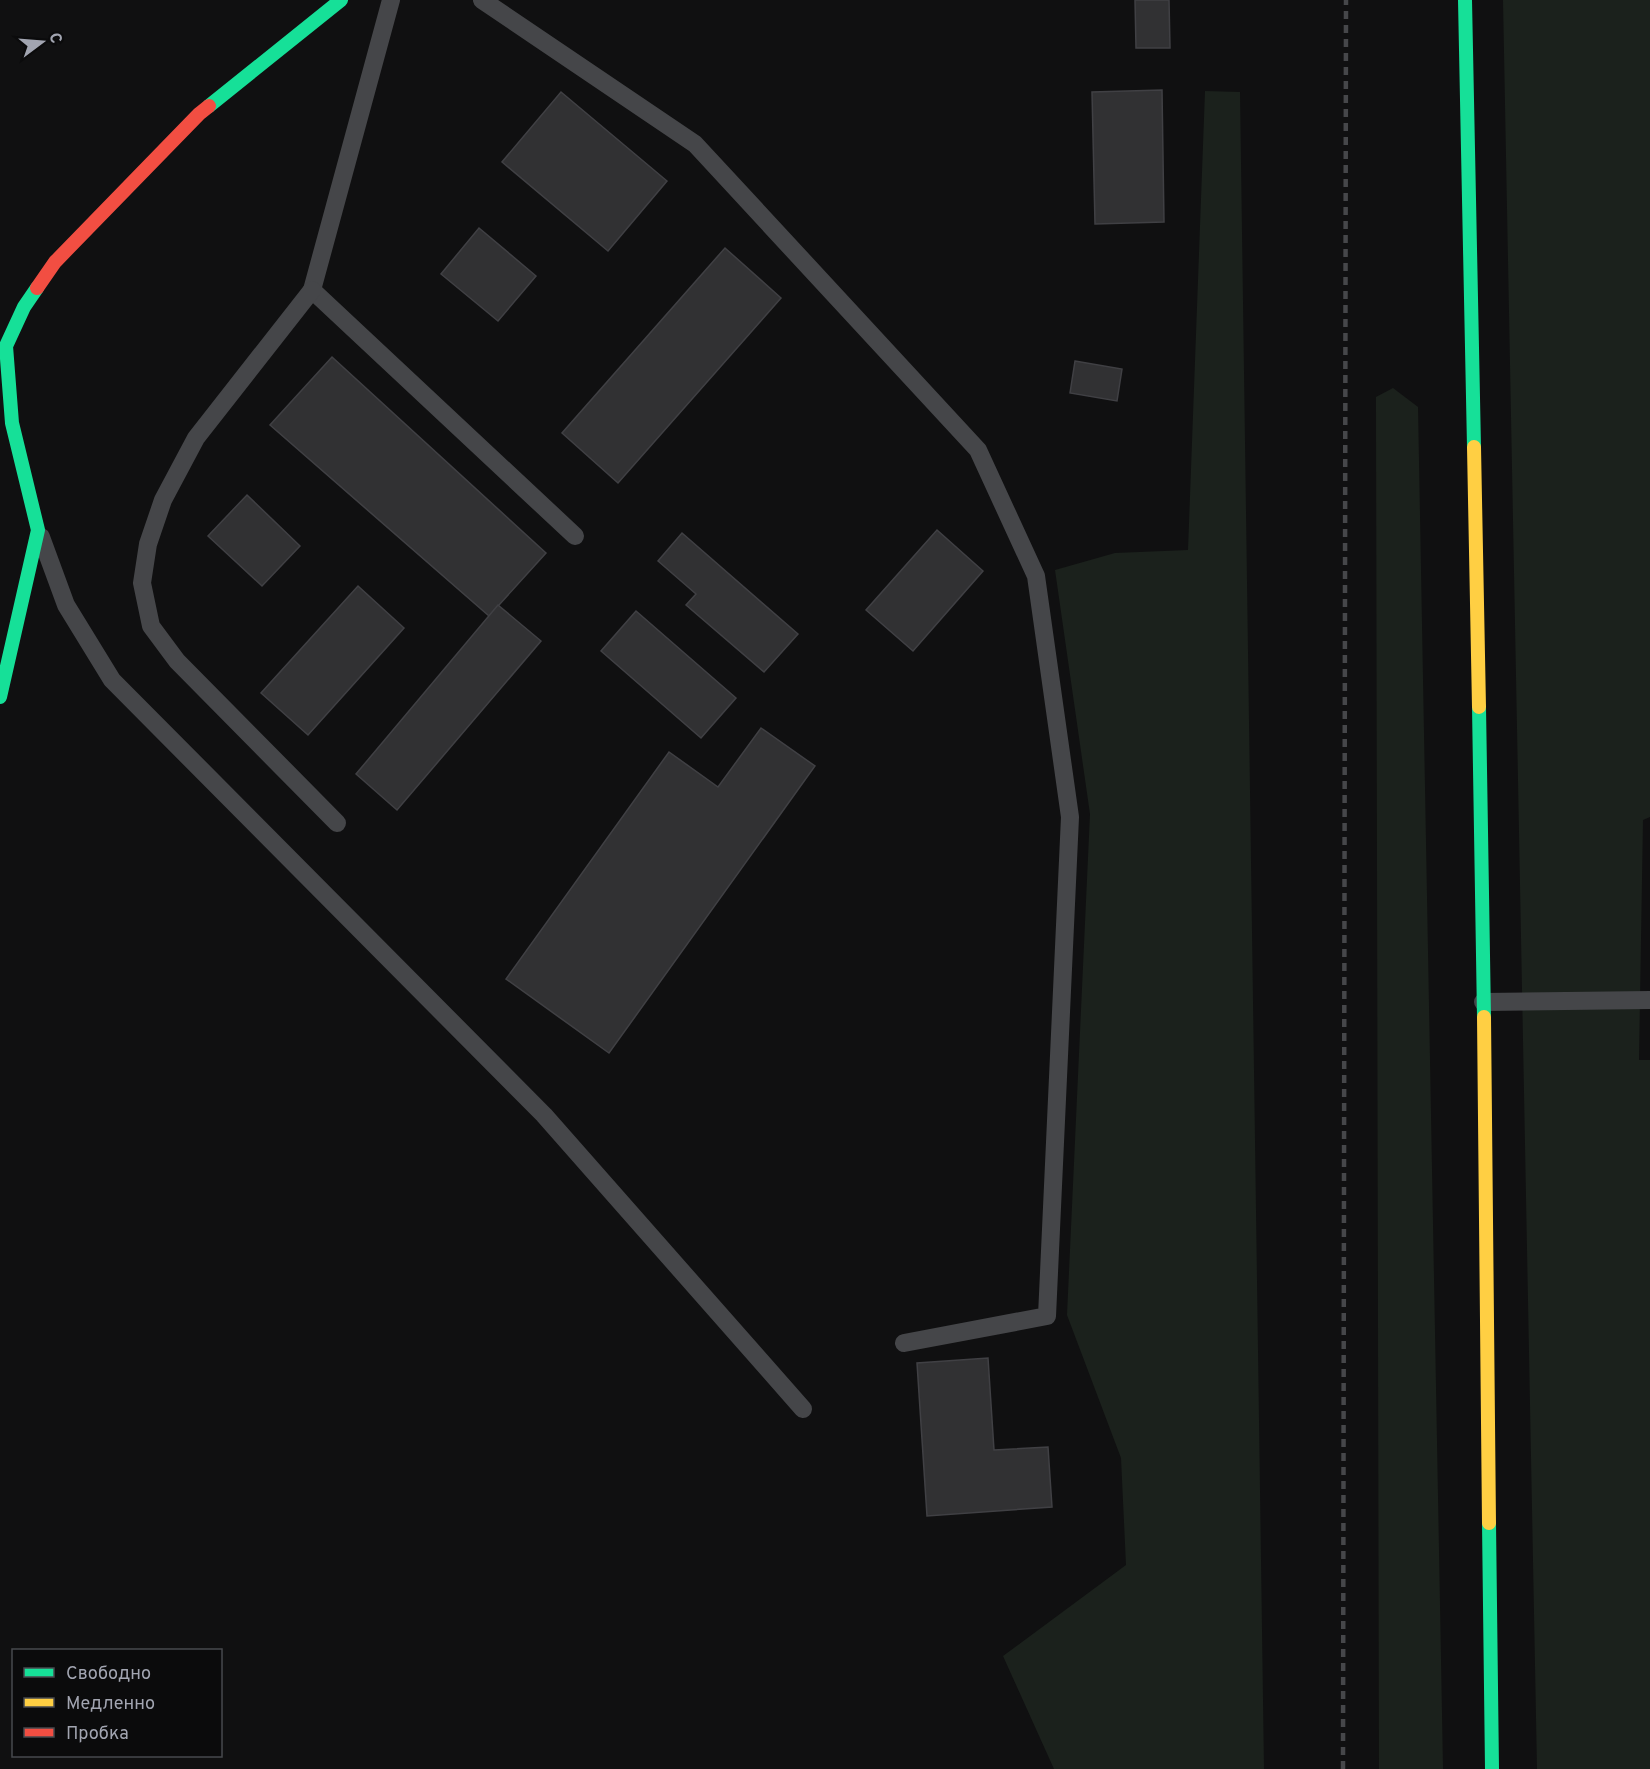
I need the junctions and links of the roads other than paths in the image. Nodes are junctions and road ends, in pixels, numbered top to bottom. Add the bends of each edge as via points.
1 (341, 0) edge
2 (391, 0) edge
3 (482, 0) edge
4 (1465, 0) edge
5 (312, 290) junction
6 (38, 530) junction
7 (575, 536) dead end
8 (0, 697) edge
9 (336, 823) dead end
10 (1650, 1000) edge
11 (1483, 1002) junction
12 (904, 1343) dead end
13 (803, 1409) dead end
14 (1492, 1769) edge

1 - 6 street via 198,114 56,262 24,307 6,346 12,423
2 - 5 lane
3 - 12 lane via 695,144 978,450 1036,576 1070,818 1047,1316
4 - 11 street
5 - 7 lane
5 - 9 lane via 196,438 163,500 148,544 142,583 151,626 177,662
6 - 8 street
6 - 13 lane via 66,605 112,680 544,1115
10 - 11 lane
11 - 14 street

